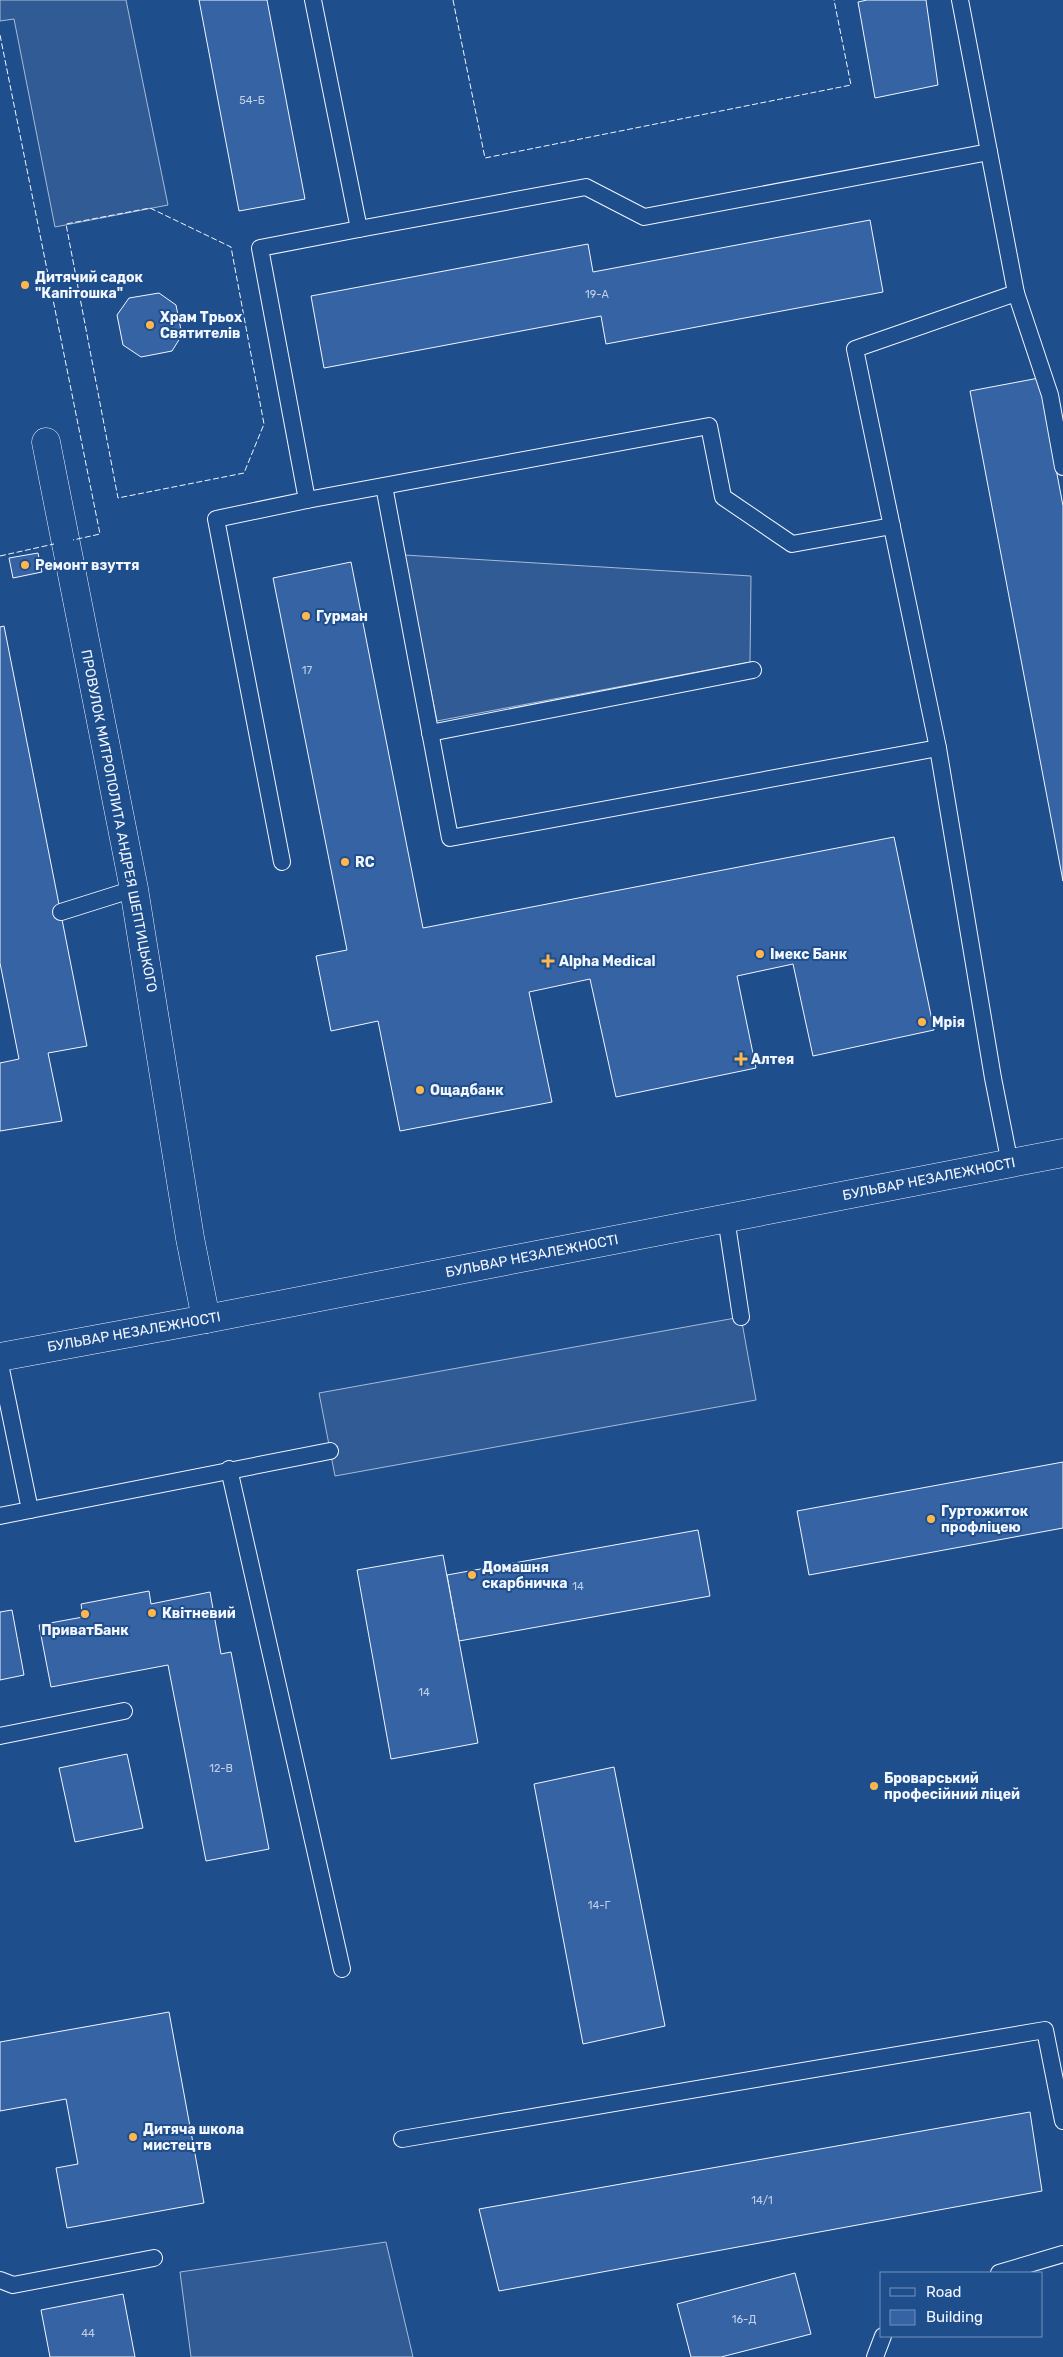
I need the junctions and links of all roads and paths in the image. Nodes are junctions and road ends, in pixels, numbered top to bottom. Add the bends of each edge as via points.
1 (313, 0) edge
2 (960, 0) edge
3 (989, 152) junction
4 (359, 229) junction
5 (1016, 293) junction
6 (46, 442) dead end
7 (1063, 467) edge
8 (384, 486) junction
9 (307, 500) junction
10 (892, 526) junction
11 (752, 670) dead end
12 (430, 733) junction
13 (938, 748) junction
14 (282, 862) dead end
15 (134, 888) junction
16 (60, 912) dead end
17 (1063, 1154) edge
18 (1010, 1164) junction
19 (726, 1218) junction
20 (741, 1317) dead end
21 (206, 1319) junction
22 (0, 1357) edge
23 (0, 1364) edge
24 (330, 1451) dead end
25 (229, 1469) junction
26 (30, 1510) junction
27 (0, 1516) edge
28 (124, 1711) dead end
29 (0, 1736) edge
30 (342, 1969) dead end
31 (1063, 2121) edge
32 (402, 2139) dead end
33 (1063, 2254) edge
34 (154, 2258) dead end
35 (1002, 2272) edge
36 (0, 2280) edge
37 (883, 2337) edge
38 (875, 2357) edge

1 - 4 lane
2 - 3 lane
3 - 4 lane via 644,217 586,187
3 - 5 lane
4 - 9 lane via 260,248
5 - 7 lane via 1050,395
5 - 10 lane via 855,349
6 - 15 main road, ПРОВУЛОК МИТРОПОЛИТА АНДРЕЯ ШЕПТИЦЬКОГО
8 - 9 lane
8 - 10 lane via 709,426 723,497 792,544
8 - 12 lane
9 - 14 lane via 216,519
10 - 13 lane
11 - 12 lane
12 - 13 lane via 450,838
13 - 18 lane
15 - 16 lane
15 - 21 main road, ПРОВУЛОК МИТРОПОЛИТА АНДРЕЯ ШЕПТИЦЬКОГО
17 - 18 main road, БУЛЬВАР НЕЗАЛЕЖНОСТІ
18 - 19 main road, БУЛЬВАР НЕЗАЛЕЖНОСТІ
19 - 20 lane
19 - 21 main road, БУЛЬВАР НЕЗАЛЕЖНОСТІ
21 - 22 main road, БУЛЬВАР НЕЗАЛЕЖНОСТІ
23 - 26 lane
24 - 25 lane
25 - 26 lane
25 - 30 lane
26 - 27 lane
28 - 29 lane
31 - 32 lane via 1045,2030
33 - 35 lane
34 - 36 lane via 13,2286
37 - 38 lane

